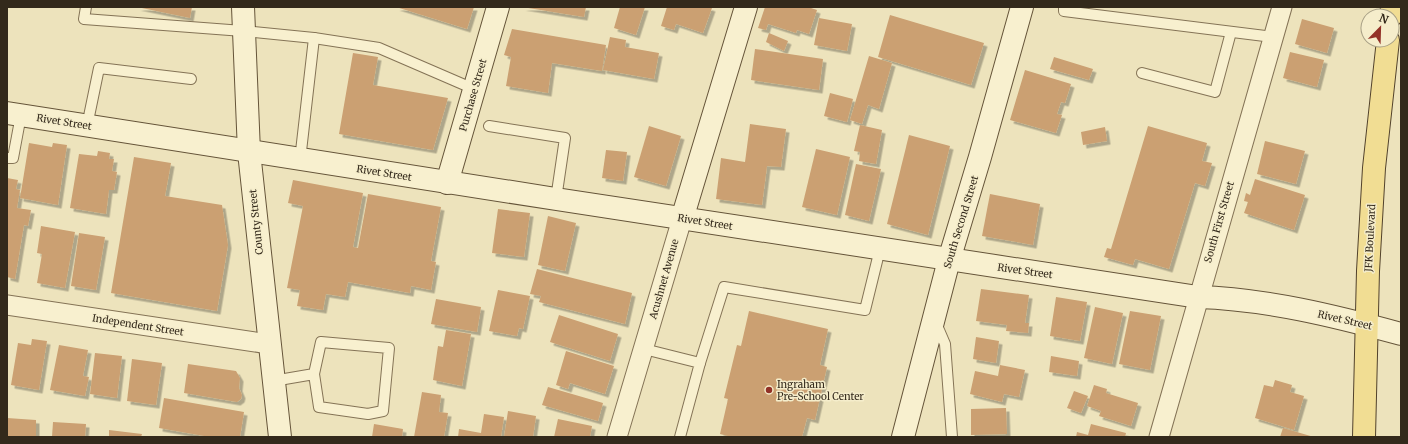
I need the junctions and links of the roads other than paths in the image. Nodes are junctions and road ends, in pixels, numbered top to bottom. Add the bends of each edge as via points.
1 (86, 7) edge
2 (243, 7) edge
3 (498, 7) edge
4 (746, 7) edge
5 (1022, 7) edge
6 (1064, 7) edge
7 (1282, 7) edge
8 (243, 31) junction
9 (1231, 32) junction
10 (1273, 37) junction
11 (314, 38) junction
12 (1387, 48) edge
13 (1142, 73) dead end
14 (191, 79) dead end
15 (474, 88) junction
16 (14, 114) edge
17 (87, 126) junction
18 (490, 126) dead end
19 (249, 152) junction
20 (7, 158) edge
21 (300, 160) junction
22 (447, 182) junction
23 (556, 199) junction
24 (682, 219) junction
25 (880, 249) junction
26 (949, 260) junction
27 (1198, 297) junction
28 (7, 305) edge
29 (934, 317) junction
30 (1366, 324) junction
31 (1401, 334) edge
32 (269, 344) junction
33 (644, 349) junction
34 (700, 363) junction
35 (314, 374) junction
36 (274, 381) junction
37 (280, 437) edge
38 (617, 437) edge
39 (680, 437) edge
40 (903, 437) edge
41 (952, 437) edge
42 (1159, 437) edge
43 (1364, 437) edge

1 - 8 lane via 84,19
2 - 8 street, County Street
3 - 15 street, Purchase Street
4 - 24 street, Acushnet Avenue
5 - 26 street, South Second Street
6 - 9 lane via 1064,11
7 - 10 street, South First Street
8 - 11 lane
8 - 19 street, County Street
9 - 10 lane
9 - 13 lane via 1215,92
10 - 27 street, South First Street
11 - 15 lane via 379,48
11 - 21 lane
12 - 30 main road, JFK Boulevard via 1374,168
14 - 17 lane via 99,68
15 - 22 street, Purchase Street
16 - 17 street, Rivet Street
16 - 20 lane via 12,158
17 - 19 street, Rivet Street
18 - 23 lane via 565,138
19 - 21 street, Rivet Street
19 - 32 street, County Street
21 - 22 street, Rivet Street
22 - 23 street, Rivet Street
23 - 24 street, Rivet Street
24 - 25 street, Rivet Street
24 - 33 street, Acushnet Avenue
25 - 26 street, Rivet Street
25 - 34 lane via 865,310 724,287
26 - 27 street, Rivet Street
26 - 29 street, South Second Street
27 - 30 street, Rivet Street via 1224,298
27 - 42 street, South First Street
28 - 32 street, Independent Street
29 - 40 street, South Second Street
29 - 41 lane via 945,344
30 - 31 street, Rivet Street
30 - 43 main road, JFK Boulevard
32 - 36 street, County Street
33 - 34 lane
33 - 38 street, Acushnet Avenue
34 - 39 lane
35 - 35 lane via 321,342 389,348 383,411 368,414 319,407
35 - 36 lane
36 - 37 street, County Street

